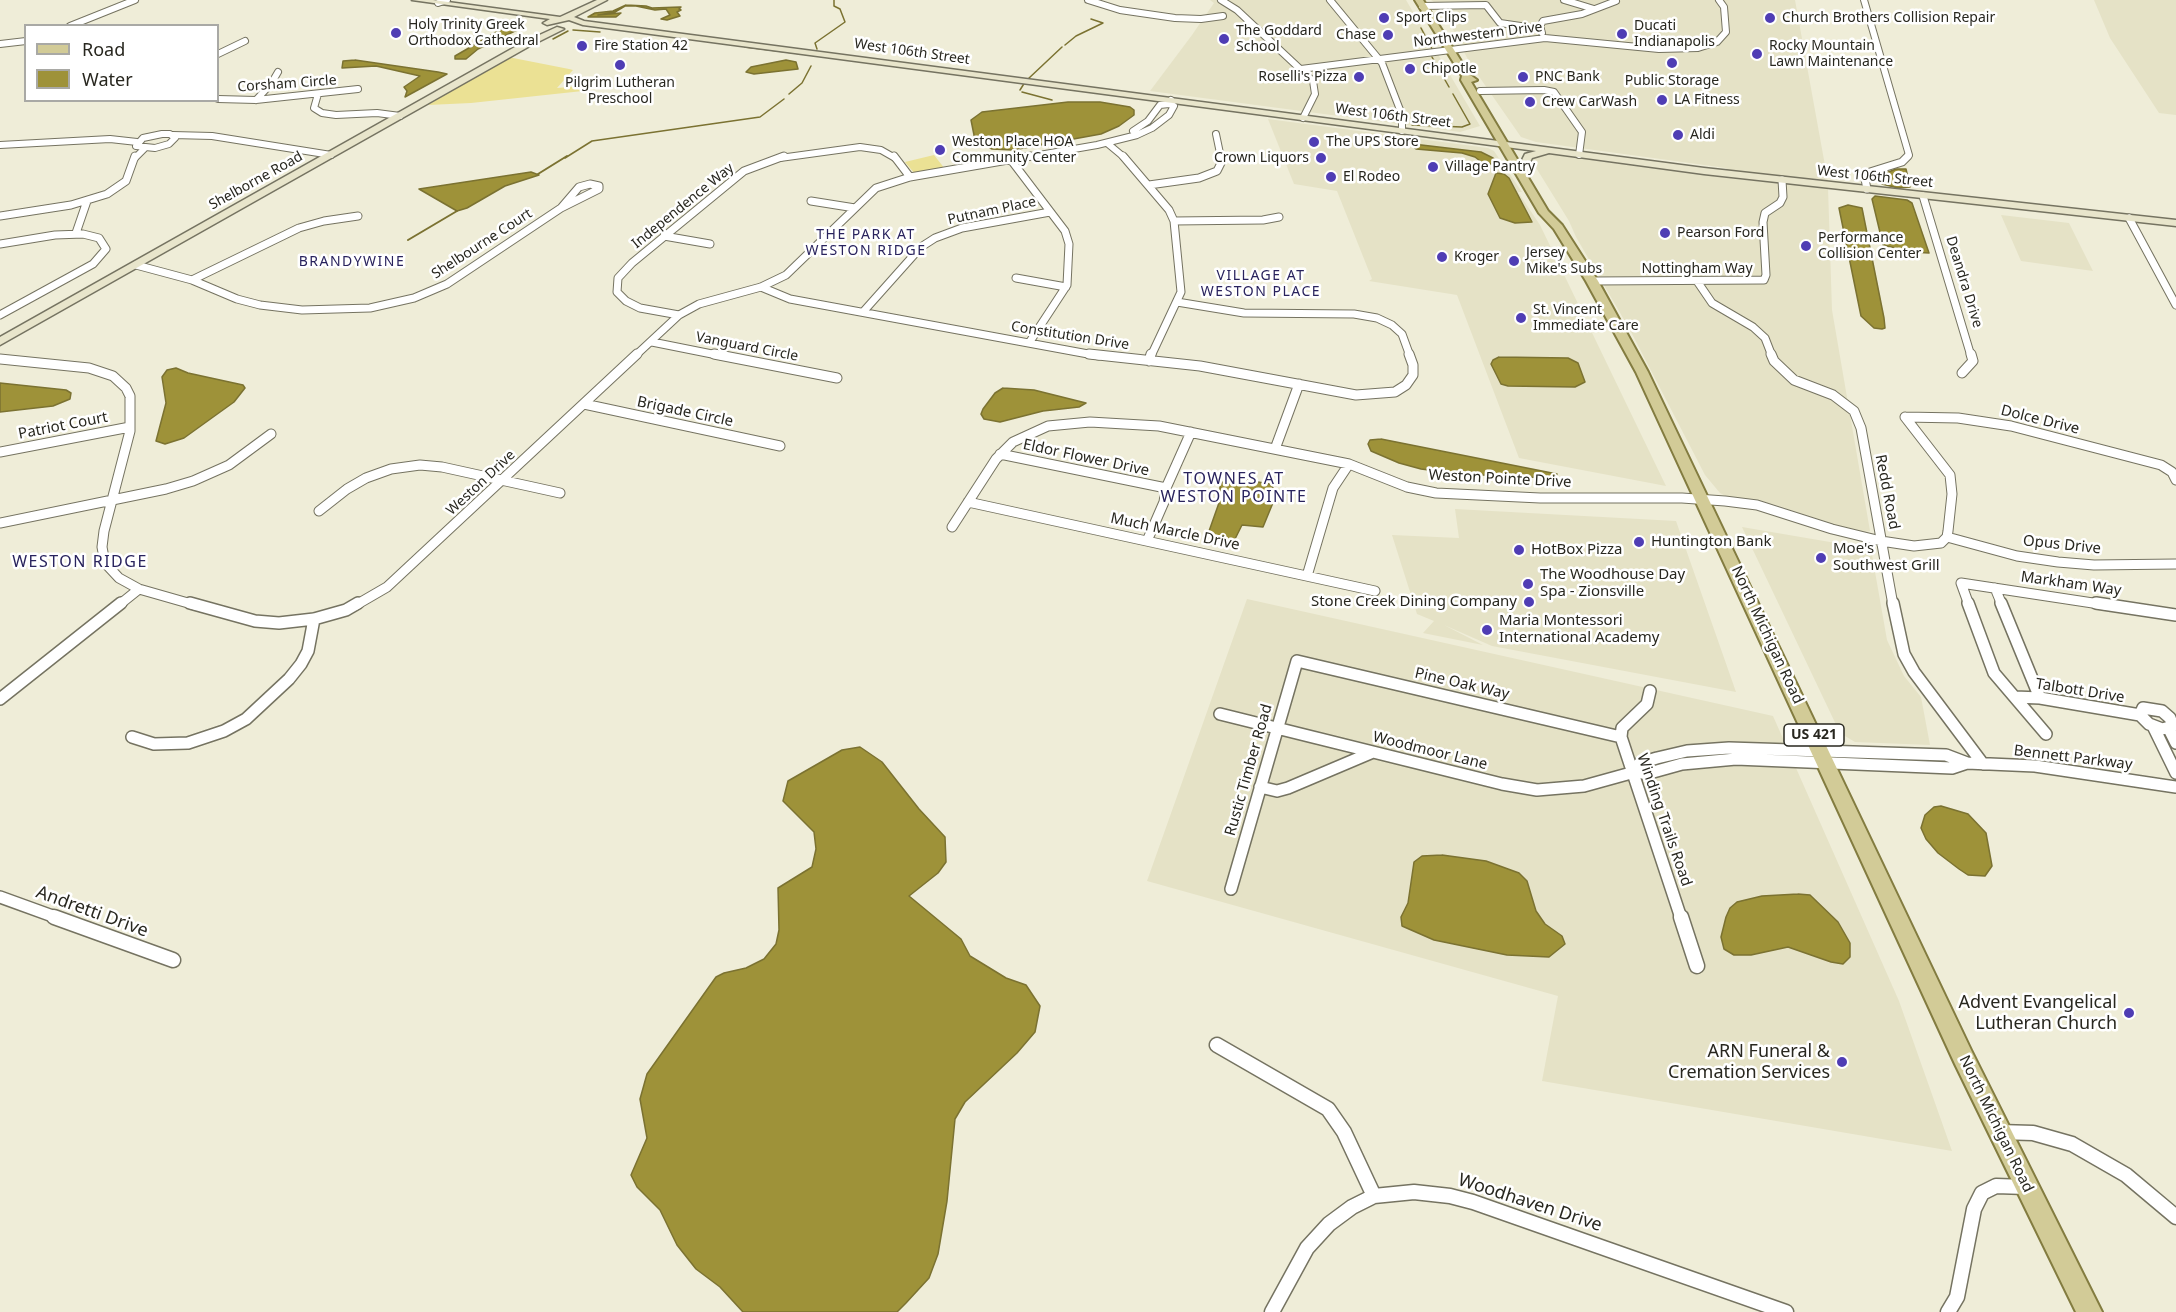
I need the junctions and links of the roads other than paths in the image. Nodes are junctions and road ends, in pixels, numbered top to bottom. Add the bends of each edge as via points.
1 (135, 0) edge
2 (416, 0) edge
3 (447, 0) edge
4 (603, 0) edge
5 (1088, 0) edge
6 (1221, 0) edge
7 (1330, 0) edge
8 (1564, 0) edge
9 (1719, 0) edge
10 (1864, 0) edge
11 (440, 1) edge
12 (1616, 1) edge
13 (1484, 2) edge
14 (1420, 3) edge
15 (588, 8) junction
16 (1594, 9) junction
17 (517, 13) junction
18 (1223, 16) dead end
19 (562, 18) junction
20 (575, 23) junction
21 (75, 24) edge
22 (547, 25) junction
23 (560, 29) junction
24 (1541, 29) junction
25 (1545, 38) junction
26 (24, 41) edge
27 (245, 41) dead end
28 (18, 42) junction
29 (0, 44) edge
30 (525, 45) junction
31 (24, 48) edge
32 (1449, 50) junction
33 (219, 54) edge
34 (1380, 60) junction
35 (1301, 69) junction
36 (278, 72) dead end
37 (1466, 76) junction
38 (358, 89) dead end
39 (1480, 91) junction
40 (318, 94) junction
41 (219, 99) edge
42 (256, 100) junction
43 (1170, 102) junction
44 (400, 116) junction
45 (1303, 118) junction
46 (1493, 127) junction
47 (1402, 131) junction
48 (1216, 134) dead end
49 (173, 135) junction
50 (1126, 137) junction
51 (1460, 138) junction
52 (137, 142) junction
53 (1107, 143) junction
54 (169, 144) junction
55 (0, 145) edge
56 (1509, 145) junction
57 (145, 148) junction
58 (1558, 152) junction
59 (1579, 154) junction
60 (327, 157) junction
61 (1011, 160) junction
62 (1525, 164) junction
63 (910, 177) junction
64 (1782, 180) junction
65 (1149, 185) junction
66 (1867, 189) junction
67 (1923, 196) junction
68 (87, 201) junction
69 (811, 201) dead end
70 (561, 208) junction
71 (855, 208) junction
72 (1050, 212) junction
73 (0, 216) edge
74 (358, 216) dead end
75 (1280, 218) dead end
76 (2129, 218) junction
77 (1174, 221) junction
78 (2176, 223) edge
79 (1558, 228) junction
80 (76, 233) junction
81 (664, 236) junction
82 (0, 244) edge
83 (710, 244) dead end
84 (136, 265) junction
85 (1016, 278) dead end
86 (192, 280) junction
87 (1592, 281) junction
88 (1697, 281) junction
89 (761, 287) junction
90 (1066, 287) junction
91 (1177, 303) junction
92 (2176, 305) edge
93 (863, 312) junction
94 (0, 315) edge
95 (679, 315) junction
96 (0, 342) edge
97 (652, 342) junction
98 (1029, 343) junction
99 (0, 360) edge
100 (1149, 361) junction
101 (1962, 373) dead end
102 (837, 378) dead end
103 (1299, 384) junction
104 (584, 404) junction
105 (130, 427) junction
106 (1191, 432) junction
107 (272, 434) dead end
108 (780, 446) dead end
109 (1275, 449) junction
110 (0, 452) edge
111 (1000, 454) junction
112 (1348, 464) junction
113 (2176, 480) edge
114 (503, 481) junction
115 (1166, 488) junction
116 (560, 493) dead end
117 (112, 499) junction
118 (1703, 500) junction
119 (968, 502) junction
120 (319, 511) dead end
121 (0, 523) edge
122 (952, 527) dead end
123 (1947, 537) junction
124 (1147, 541) junction
125 (1881, 541) junction
126 (2176, 564) edge
127 (1307, 576) junction
128 (1995, 588) junction
129 (139, 589) junction
130 (1375, 591) dead end
131 (2176, 615) edge
132 (314, 619) junction
133 (1297, 661) joint
134 (1650, 691) dead end
135 (2015, 697) junction
136 (2040, 698) junction
137 (0, 699) edge
138 (1220, 714) dead end
139 (2140, 716) junction
140 (2172, 724) edge
141 (2153, 726) junction
142 (1277, 729) junction
143 (2046, 734) dead end
144 (132, 737) dead end
145 (1621, 737) junction
146 (2176, 744) edge
147 (1373, 752) junction
148 (1823, 756) junction
149 (1983, 764) junction
150 (1633, 772) junction
151 (2176, 772) edge
152 (1260, 787) junction
153 (2176, 787) edge
154 (1231, 889) dead end
155 (0, 897) edge
156 (173, 960) dead end
157 (1697, 966) dead end
158 (1217, 1045) dead end
159 (1999, 1132) junction
160 (2026, 1187) junction
161 (1374, 1196) junction
162 (2176, 1217) edge
163 (1272, 1312) edge
164 (1786, 1312) edge
165 (1948, 1312) edge
166 (2089, 1312) edge

1 - 21 street
2 - 11 street
3 - 11 street
4 - 15 street
5 - 18 street via 1120,10 1174,18
6 - 35 street
7 - 34 street
8 - 16 street
9 - 25 street, Northwestern Drive via 1724,7 1726,32 1720,40 1704,47 1659,50
10 - 66 street via 1909,155 1902,162 1870,172 1865,179
11 - 17 street
12 - 16 street
13 - 14 street
13 - 24 street via 1500,23
14 - 32 main road, North Michigan Road / US 421
15 - 19 street
15 - 20 street
16 - 24 street via 1543,21
17 - 19 street
17 - 22 street via 544,20
19 - 20 street
19 - 22 street
20 - 23 street
20 - 43 street, West 106th Street
22 - 23 street
22 - 30 street, Shelborne Road
23 - 30 street, Shelborne Road
24 - 25 street
25 - 32 street, Northwestern Drive
26 - 28 street
27 - 33 street
28 - 29 street
28 - 31 street
30 - 44 street, Shelborne Road
32 - 34 street, Northwestern Drive
32 - 37 main road, North Michigan Road / US 421
34 - 35 street, Northwestern Drive
34 - 47 street via 1402,115
35 - 45 street via 1316,89
36 - 42 street
37 - 39 main road, North Michigan Road / US 421
37 - 46 main road, North Michigan Road / US 421
38 - 40 street, Corsham Circle
39 - 56 main road, North Michigan Road / US 421
39 - 59 street via 1554,92 1582,132
40 - 42 street, Corsham Circle
40 - 44 street via 314,108 322,113 376,112
41 - 42 street, Corsham Circle
43 - 45 street, West 106th Street
43 - 50 street, Weston Drive via 1160,105 1148,121
43 - 50 street, Weston Drive via 1174,106 1161,123
44 - 60 street, Shelborne Road
45 - 47 street, West 106th Street
46 - 51 street via 1483,138
46 - 56 main road, North Michigan Road / US 421
47 - 51 street, West 106th Street
48 - 65 street via 1222,161 1217,171 1198,178
49 - 52 street via 157,134
49 - 54 street
49 - 60 street via 212,136
50 - 53 street, Weston Drive
51 - 56 street, West 106th Street
52 - 55 street via 110,139
52 - 57 street via 136,146
53 - 61 street, Weston Drive
53 - 65 street via 1128,159
54 - 57 street
54 - 60 street via 204,140
56 - 58 street, West 106th Street
56 - 62 main road, North Michigan Road / US 421
56 - 79 main road, North Michigan Road / US 421 via 1544,213
57 - 68 street via 136,155 124,183
58 - 59 street, West 106th Street
58 - 62 street via 1532,153
59 - 64 street, West 106th Street
60 - 84 street, Shelborne Road
61 - 63 street, Weston Drive
61 - 72 street
62 - 79 main road, North Michigan Road / US 421 via 1559,219
63 - 71 street, Weston Drive via 879,187
63 - 81 street, Independence Way via 894,156 869,148 840,147 785,156 740,174
64 - 66 street, West 106th Street
64 - 88 street, Nottingham Way via 1783,197 1765,213 1763,222 1764,280
65 - 77 street
66 - 67 street, West 106th Street
67 - 76 street, West 106th Street
67 - 101 street, Deandra Drive via 1973,361
68 - 73 street
68 - 80 street
69 - 71 street
70 - 70 street, Shelbourne Court via 595,193 600,187 581,186
70 - 86 street, Shelbourne Court via 452,281 429,293 389,305 333,310 272,307 237,299
71 - 89 street, Weston Drive via 792,270
72 - 90 street via 1068,237 1070,272
72 - 93 street, Putnam Place via 962,228 935,238 921,247
74 - 86 street via 292,231
75 - 77 street
76 - 78 street, West 106th Street
76 - 92 street
77 - 91 street via 1181,288
79 - 87 main road, North Michigan Road / US 421
80 - 82 street
80 - 94 street via 104,241 106,249 101,257
81 - 83 street
81 - 95 street, Independence Way via 622,272 616,288 620,297 634,306
84 - 86 street, Shelbourne Court
84 - 96 street, Shelborne Road
85 - 90 street
87 - 88 street, Nottingham Way
87 - 118 main road, North Michigan Road / US 421 via 1642,372
88 - 125 street, Redd Road via 1712,303 1754,327 1765,338 1779,368 1794,380 1833,395 1854,411 1861,428
89 - 93 street, Constitution Drive via 783,297
89 - 95 street, Weston Drive via 705,302
90 - 98 street
91 - 100 street
91 - 103 street, Constitution Drive via 1244,313 1354,314 1381,320 1402,334 1414,372 1406,385 1378,395
93 - 98 street, Constitution Drive
95 - 97 street, Weston Drive
97 - 102 street, Vanguard Circle
97 - 104 street, Weston Drive
98 - 100 street, Constitution Drive
99 - 105 street, Weston Drive via 89,368 113,376 130,396
100 - 103 street, Constitution Drive
103 - 109 street
104 - 108 street, Brigade Circle
104 - 114 street, Weston Drive
105 - 110 street, Patriot Court
105 - 117 street, Weston Drive
106 - 109 street, Weston Pointe Drive
106 - 111 street, Weston Pointe Drive via 1146,425 1071,422 1028,434
106 - 115 street
107 - 117 street via 205,476 166,489
109 - 112 street, Weston Pointe Drive
111 - 115 street, Eldor Flower Drive
111 - 119 street, Weston Pointe Drive
112 - 118 street, Weston Pointe Drive via 1407,487 1436,493
112 - 127 street via 1333,488
113 - 123 street, Dolce Drive via 2166,468 1993,422 1905,417 1950,475
114 - 116 street
114 - 120 street via 442,467 406,466 358,482
114 - 132 street, Weston Drive via 387,587 352,607
115 - 124 street
117 - 121 street
117 - 129 street, Weston Drive via 102,539 105,562 119,578
118 - 125 street, Weston Pointe Drive via 1757,506
118 - 148 main road, North Michigan Road / US 421
119 - 122 street, Weston Pointe Drive
119 - 124 street, Much Marcle Drive
123 - 125 street, Weston Pointe Drive via 1941,543 1914,546
123 - 126 street, Opus Drive via 2038,560 2094,565
124 - 127 street, Much Marcle Drive
125 - 149 street, Redd Road via 1904,654
127 - 130 street, Much Marcle Drive
128 - 131 street, Markham Way
128 - 135 street, Markham Way via 1961,583 1994,673
128 - 136 street
129 - 132 street, Weston Drive via 263,622
129 - 137 street
132 - 144 street via 308,651 301,664 246,719 188,743 154,744
133 - 142 street, Rustic Timber Road
133 - 145 street, Pine Oak Way
134 - 145 street via 1647,704 1622,728
135 - 136 street, Talbott Drive
135 - 143 street
136 - 139 street, Talbott Drive
138 - 142 street, Woodmoor Lane
139 - 140 street, Talbott Drive via 2140,710 2152,708 2167,714
139 - 141 street, Talbott Drive
140 - 141 street, Talbott Drive
140 - 146 street
141 - 151 street
142 - 147 street, Woodmoor Lane
142 - 152 street, Rustic Timber Road
145 - 150 street, Winding Trails Road
147 - 150 street, Woodmoor Lane via 1538,790 1584,786
147 - 152 street via 1288,789
148 - 149 street, Bennett Parkway via 1952,768 1967,763
148 - 150 street, Woodmoor Lane via 1736,759 1682,764 1646,774
148 - 159 main road, North Michigan Road / US 421
149 - 153 street, Bennett Parkway via 2071,770
150 - 157 street, Winding Trails Road
152 - 154 street, Rustic Timber Road
155 - 156 street, Andretti Drive
158 - 161 street via 1328,1109 1344,1132
159 - 160 main road, North Michigan Road / US 421
159 - 162 street via 2033,1133 2072,1144 2126,1175
160 - 165 street via 1996,1186 1982,1193 1974,1209 1957,1296
160 - 166 main road, North Michigan Road / US 421
161 - 163 street, Woodhaven Drive via 1341,1214 1318,1235
161 - 164 street, Woodhaven Drive via 1414,1192 1473,1202

